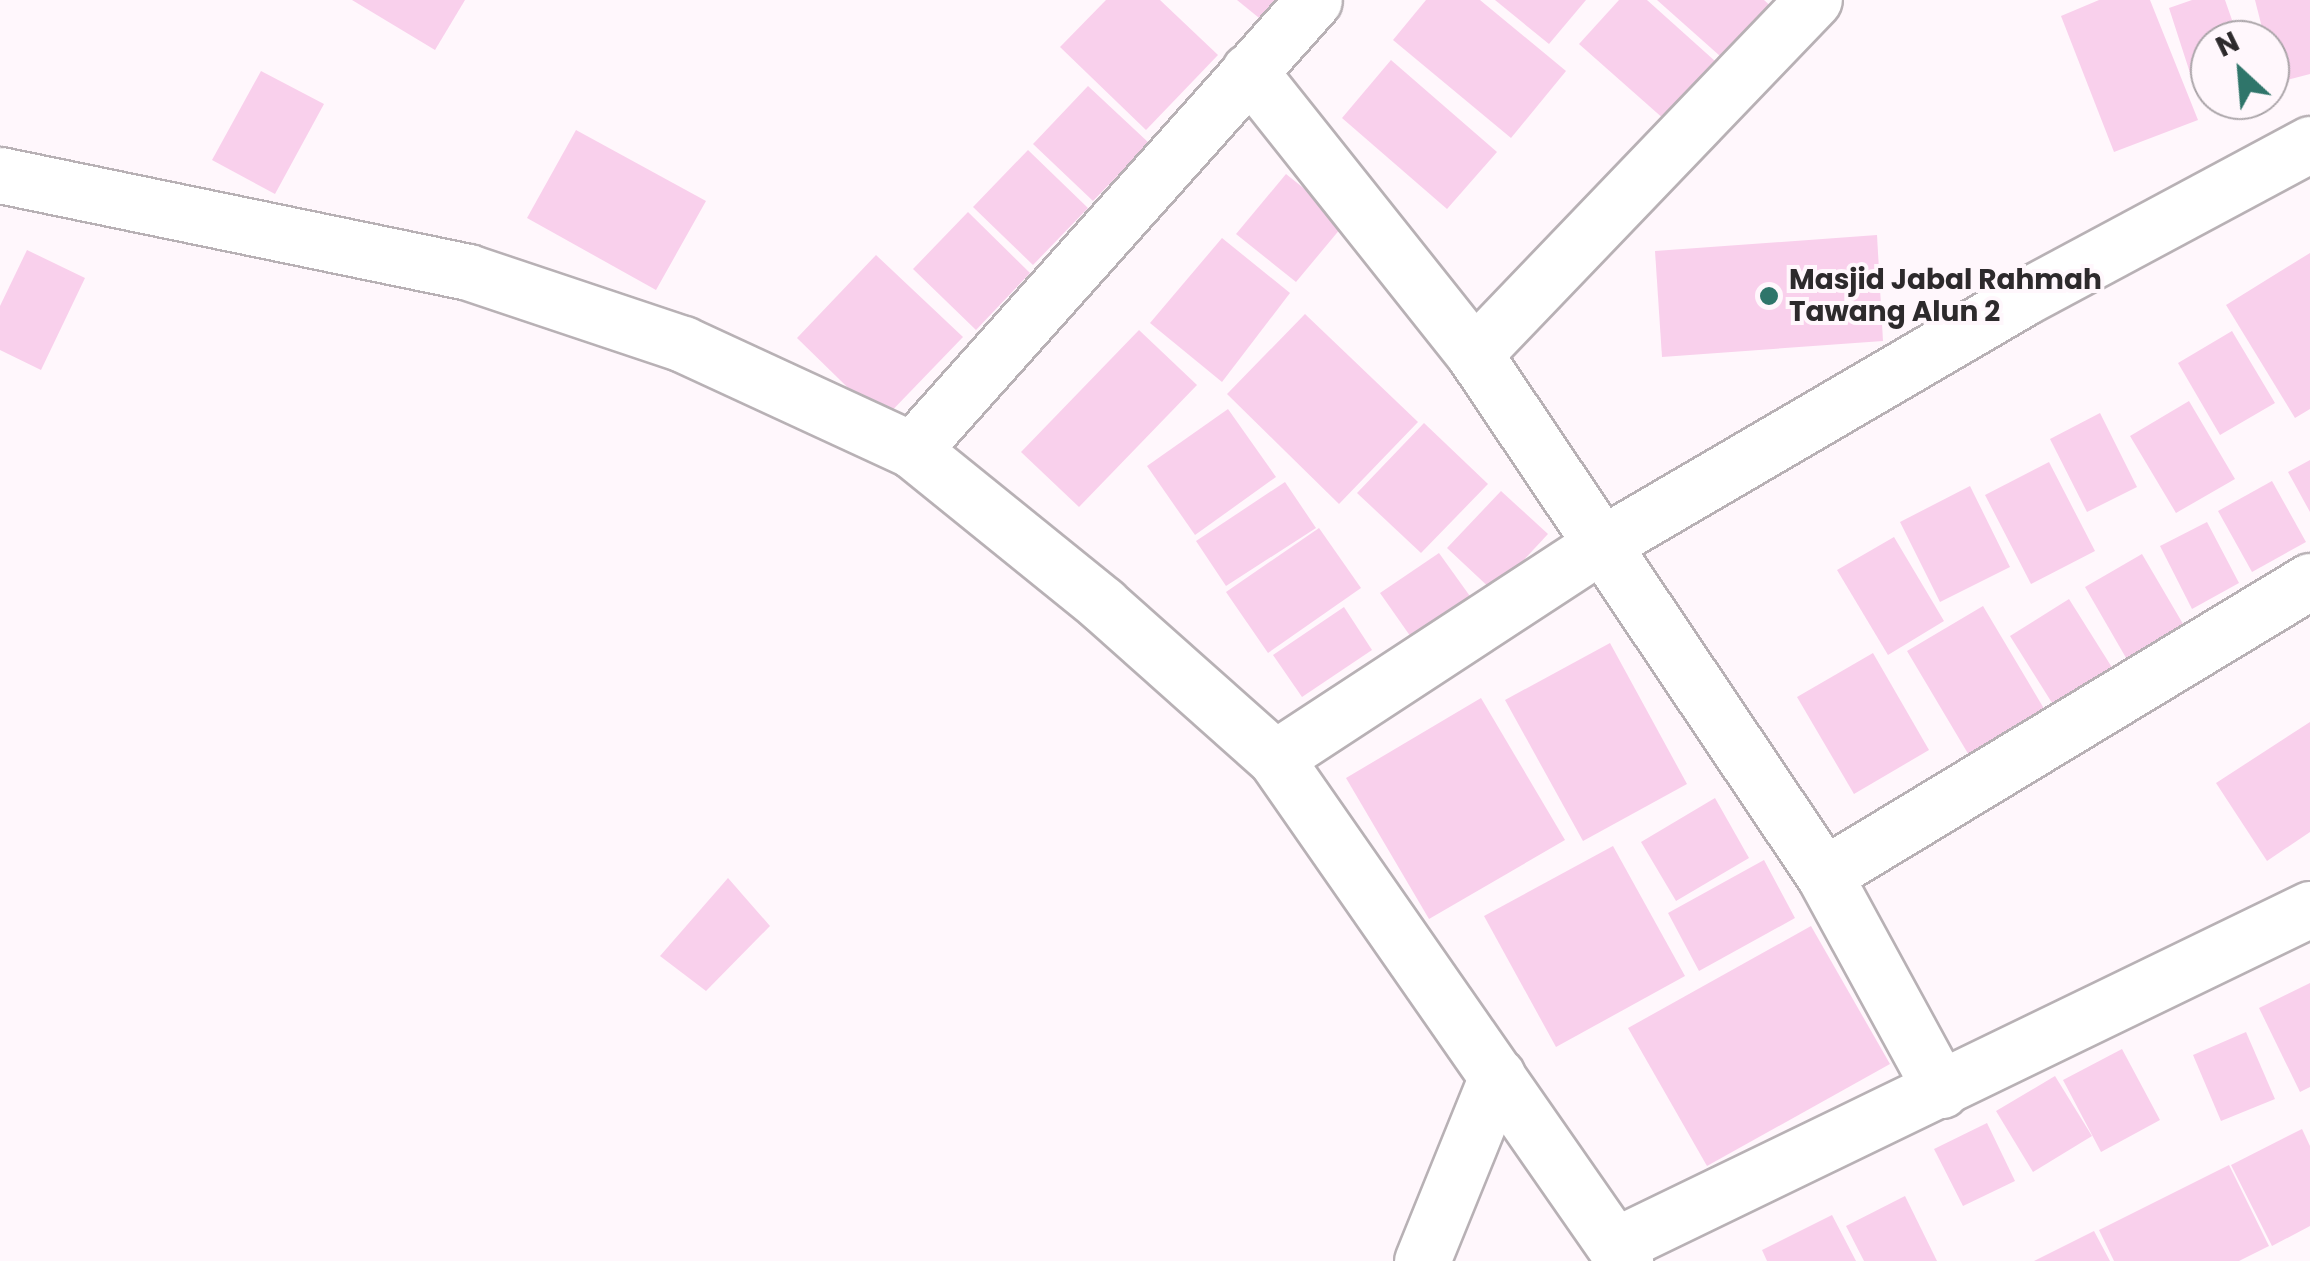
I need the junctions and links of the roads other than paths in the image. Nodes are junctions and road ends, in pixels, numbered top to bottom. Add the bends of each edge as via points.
1 (1314, 0) edge
2 (1814, 0) edge
3 (1249, 71) junction
4 (2310, 144) edge
5 (0, 175) edge
6 (1474, 354) junction
7 (912, 450) junction
8 (1604, 543) junction
9 (2310, 581) edge
10 (1275, 758) junction
11 (1824, 875) junction
12 (2310, 909) edge
13 (1497, 1076) junction
14 (1941, 1090) junction
15 (1621, 1253) edge
16 (1422, 1261) edge

1 - 3 street
2 - 6 street
3 - 6 street
3 - 7 street
4 - 8 street via 2021,299
5 - 7 street via 468,272 683,344
6 - 8 street
7 - 10 street via 1102,604
8 - 10 street
8 - 11 street
9 - 11 street
10 - 13 street
11 - 14 street
12 - 14 street
13 - 15 street
13 - 16 street
14 - 15 street

